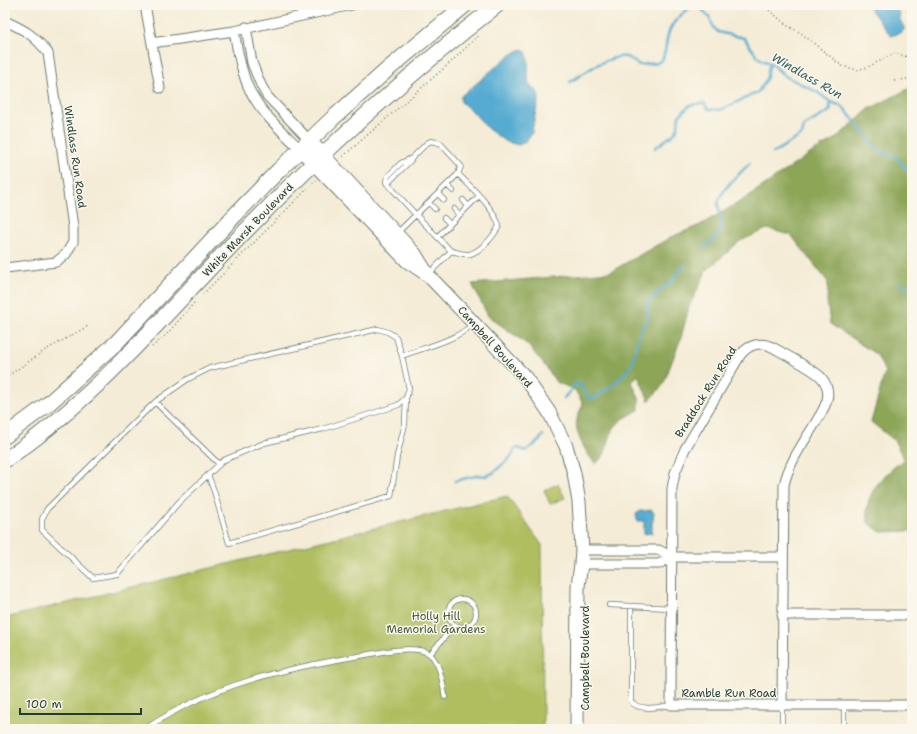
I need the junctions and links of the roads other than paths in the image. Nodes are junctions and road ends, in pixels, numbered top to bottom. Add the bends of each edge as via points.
1 (145, 5) edge
2 (352, 5) edge
3 (465, 5) edge
4 (482, 5) edge
5 (500, 9) edge
6 (5, 20) edge
7 (246, 27) junction
8 (234, 31) junction
9 (152, 43) junction
10 (160, 88) dead end
11 (317, 157) junction
12 (458, 174) junction
13 (447, 185) junction
14 (453, 191) dead end
15 (438, 194) junction
16 (479, 196) junction
17 (444, 200) dead end
18 (463, 200) dead end
19 (429, 203) junction
20 (468, 206) junction
21 (435, 209) dead end
22 (454, 209) dead end
23 (416, 215) junction
24 (459, 215) junction
25 (444, 218) dead end
26 (450, 224) junction
27 (397, 234) junction
28 (437, 237) junction
29 (451, 251) junction
30 (5, 268) edge
31 (428, 275) junction
32 (474, 323) junction
33 (402, 356) junction
34 (406, 398) junction
35 (155, 402) junction
36 (5, 436) edge
37 (5, 460) edge
38 (219, 464) junction
39 (208, 475) junction
40 (582, 550) junction
41 (672, 557) junction
42 (783, 557) junction
43 (581, 564) junction
44 (609, 605) dead end
45 (631, 607) junction
46 (672, 608) junction
47 (782, 615) junction
48 (912, 615) edge
49 (455, 625) junction
50 (430, 654) junction
51 (445, 697) dead end
52 (671, 705) junction
53 (782, 705) junction
54 (844, 705) junction
55 (912, 705) edge
56 (145, 729) edge
57 (577, 729) edge
58 (585, 729) edge
59 (784, 729) edge
60 (841, 729) edge

1 - 9 street
2 - 7 street
3 - 11 main road, White Marsh Boulevard via 387,70
4 - 11 main road via 382,87 328,138
5 - 11 main road, White Marsh Boulevard via 463,32
6 - 30 street, Windlass Run Road via 27,31 48,53 73,227 72,242 66,254 56,262
7 - 8 street
7 - 11 street, Campbell Boulevard via 252,63 267,96
8 - 9 street
8 - 11 street, Campbell Boulevard via 247,84 253,97 265,113
9 - 10 street
11 - 27 street, Campbell Boulevard
11 - 31 street, Campbell Boulevard via 407,261
11 - 36 main road, White Marsh Boulevard via 235,215 117,342 48,404
11 - 37 main road, White Marsh Boulevard via 126,358 32,442
12 - 13 lane
12 - 16 lane
12 - 23 lane via 461,166 436,141 427,143 412,158 401,163 387,177 386,182
13 - 14 lane
13 - 15 lane
15 - 17 lane
15 - 19 lane
16 - 20 lane
16 - 29 lane via 498,221 496,232 476,251 469,254
18 - 20 lane
19 - 21 lane
19 - 23 lane
20 - 24 lane
22 - 24 lane
23 - 27 lane
23 - 28 lane
24 - 26 lane
25 - 26 lane
26 - 28 lane
27 - 31 street, Campbell Boulevard via 415,254
28 - 29 lane
29 - 31 lane
31 - 32 street, Campbell Boulevard
32 - 33 lane via 456,336
32 - 40 street, Campbell Boulevard via 525,377 549,412 566,446 579,502
33 - 34 lane via 409,388
33 - 35 lane via 396,337 378,329 210,368 188,379
34 - 38 lane via 398,405 330,427 264,443
34 - 39 lane via 405,424 391,496 229,543
35 - 38 lane
35 - 39 lane via 47,509 42,519 42,530 93,578 117,574 180,502
38 - 39 lane
40 - 41 street via 659,550
40 - 43 street, Campbell Boulevard
41 - 42 street
41 - 42 street, Braddock Run Road via 672,488 680,460 741,354 750,346 762,344 772,347 818,374 825,382 828,392 825,405 786,478
41 - 43 street via 659,564
41 - 46 street, Ramble Run Road
42 - 47 street, Braddock Run Road
43 - 57 street, Campbell Boulevard via 578,586
43 - 58 street, Campbell Boulevard via 586,583
44 - 45 lane
45 - 46 lane
45 - 52 lane via 631,701 639,707
46 - 52 street, Ramble Run Road
47 - 48 street
47 - 53 street, Braddock Run Road
49 - 49 lane via 448,616 450,604 459,599 469,600 476,609 474,621 462,627
49 - 50 lane
50 - 51 lane via 437,664
50 - 56 lane via 419,650 387,651 258,677 186,704
52 - 53 street, Ramble Run Road
53 - 54 street, Ramble Run Road
53 - 59 lane
54 - 55 street, Ramble Run Road
54 - 60 lane via 844,722

